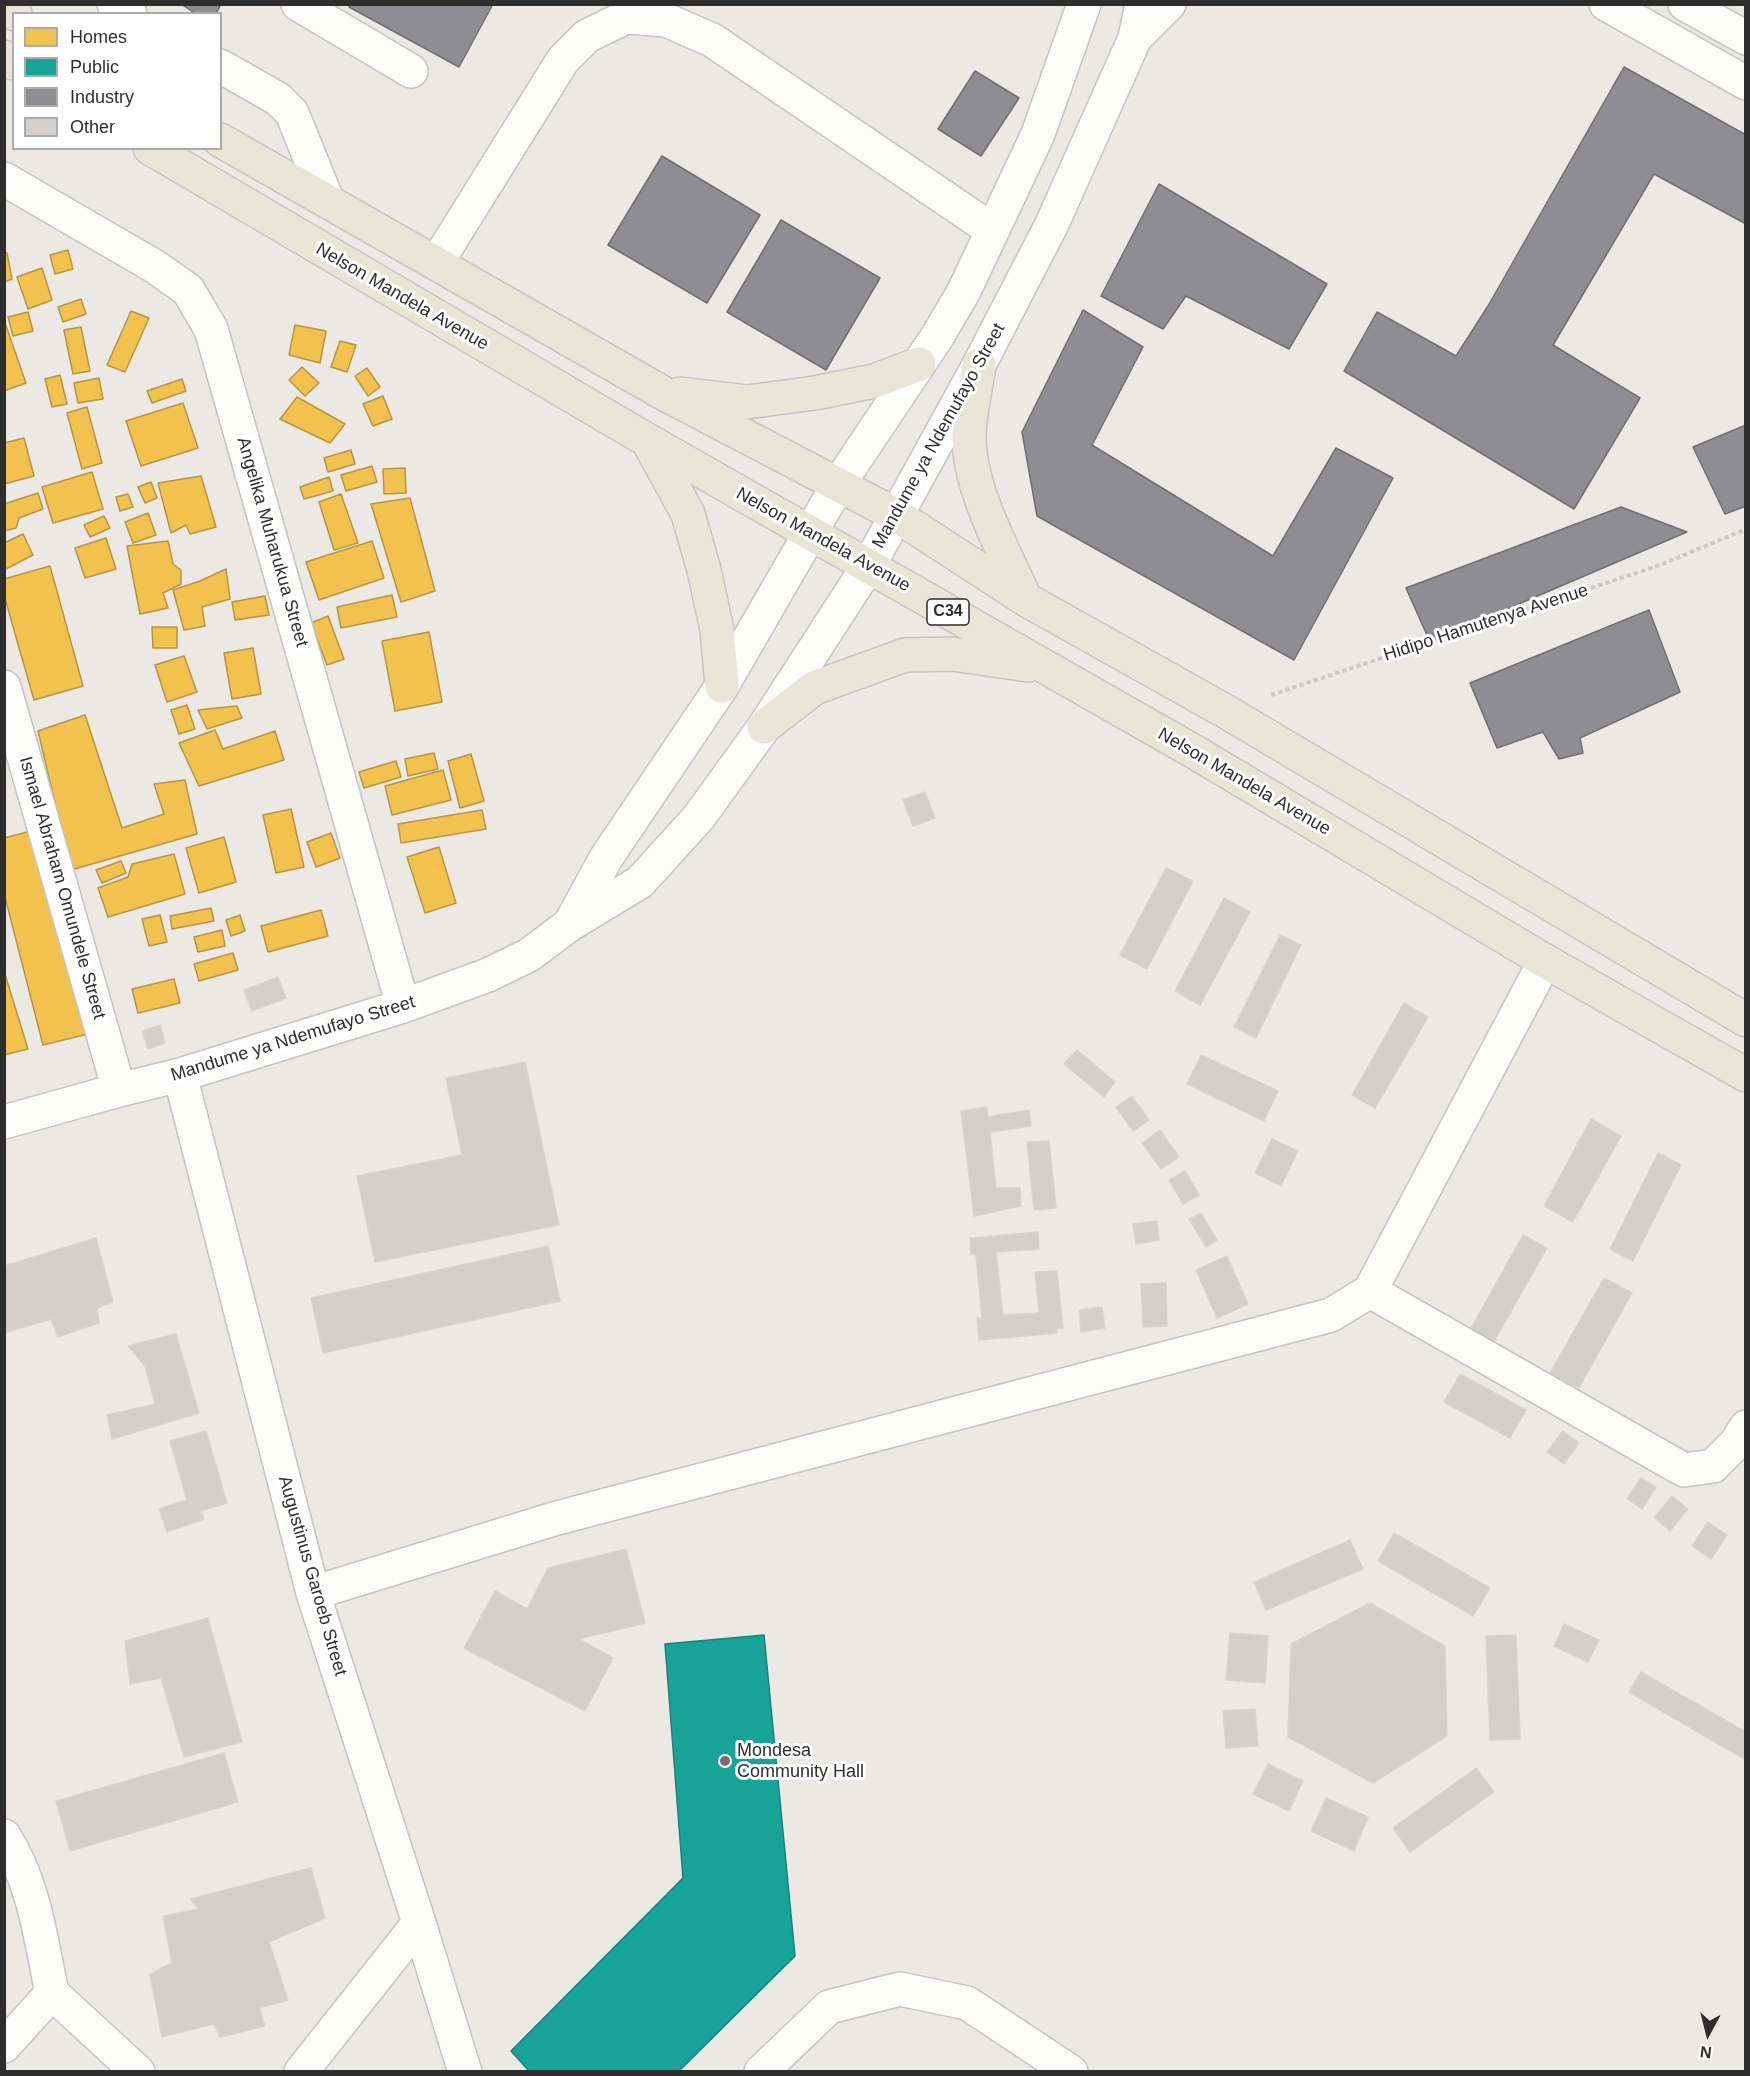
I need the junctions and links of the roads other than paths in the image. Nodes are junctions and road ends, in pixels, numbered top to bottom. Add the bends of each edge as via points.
1 (114, 4) edge
2 (298, 4) edge
3 (1084, 4) edge
4 (1142, 4) edge
5 (1169, 4) edge
6 (1606, 4) edge
7 (1685, 4) edge
8 (127, 12) edge
9 (1135, 38) junction
10 (1746, 38) edge
11 (222, 67) edge
12 (411, 71) dead end
13 (1746, 83) edge
14 (222, 141) edge
15 (153, 150) edge
16 (4, 178) edge
17 (327, 200) junction
18 (992, 230) junction
19 (436, 262) junction
20 (919, 364) junction
21 (979, 365) junction
22 (663, 393) junction
23 (647, 440) junction
24 (838, 485) junction
25 (896, 515) junction
26 (809, 534) junction
27 (869, 565) junction
28 (1025, 599) junction
29 (1044, 668) junction
30 (722, 686) junction
31 (4, 687) edge
32 (10, 724) edge
33 (764, 727) junction
34 (569, 925) junction
35 (1545, 961) junction
36 (403, 1006) junction
37 (1746, 1020) edge
38 (180, 1075) junction
39 (1746, 1075) edge
40 (119, 1090) junction
41 (4, 1122) edge
42 (1370, 1291) junction
43 (1746, 1427) edge
44 (313, 1593) junction
45 (4, 1836) edge
46 (419, 1923) junction
47 (52, 1993) junction
48 (4, 2046) edge
49 (138, 2072) edge
50 (301, 2072) edge
51 (465, 2072) edge
52 (761, 2072) edge
53 (1071, 2072) edge

1 - 8 street
2 - 12 street
3 - 18 street, Mandume ya Ndemufayo Street via 1038,134
4 - 9 street, Mandume ya Ndemufayo Street
5 - 9 street
6 - 13 street
7 - 10 street
9 - 21 street, Mandume ya Ndemufayo Street via 1053,224
11 - 17 street via 278,99 292,113
14 - 17 main road
15 - 23 main road, Nelson Mandela Avenue / C34
16 - 36 street, Angelika Muharukua Street via 188,290 211,329
17 - 19 main road
18 - 19 street via 712,40 666,20 626,17 586,36 563,60
18 - 20 street, Mandume ya Ndemufayo Street via 964,291
19 - 22 main road
20 - 22 main road via 874,381 747,402
20 - 24 street, Mandume ya Ndemufayo Street
21 - 25 street, Mandume ya Ndemufayo Street
21 - 28 main road via 969,436 972,470
22 - 24 main road
23 - 26 main road, Nelson Mandela Avenue / C34
23 - 30 main road via 688,514 717,630
24 - 25 main road
24 - 26 street, Mandume ya Ndemufayo Street
25 - 27 street, Mandume ya Ndemufayo Street
25 - 28 main road
26 - 27 main road, Nelson Mandela Avenue / C34
26 - 30 street, Mandume ya Ndemufayo Street
27 - 29 main road, Nelson Mandela Avenue / C34
27 - 33 street, Mandume ya Ndemufayo Street
28 - 37 main road via 1224,711
29 - 33 main road via 953,654 905,655 814,688
29 - 35 main road, Nelson Mandela Avenue / C34
30 - 34 street, Mandume ya Ndemufayo Street via 606,858
31 - 32 street, Ismael Abraham Omundele Street
32 - 40 street, Ismael Abraham Omundele Street
33 - 34 street, Mandume ya Ndemufayo Street via 699,817 640,882
34 - 36 street, Mandume ya Ndemufayo Street via 529,955 488,975
35 - 39 main road, Nelson Mandela Avenue / C34
35 - 42 street
36 - 38 street, Mandume ya Ndemufayo Street
38 - 40 street, Mandume ya Ndemufayo Street
38 - 44 street, Augustinus Garoeb Street
40 - 41 street, Mandume ya Ndemufayo Street
42 - 43 street via 1684,1470 1713,1466
42 - 44 street via 1331,1315 557,1518
44 - 46 street, Augustinus Garoeb Street
45 - 47 street via 18,1857 33,1906
46 - 50 street
46 - 51 street, Augustinus Garoeb Street
47 - 48 street
47 - 49 street
52 - 53 street via 829,2007 900,1989 968,2002

